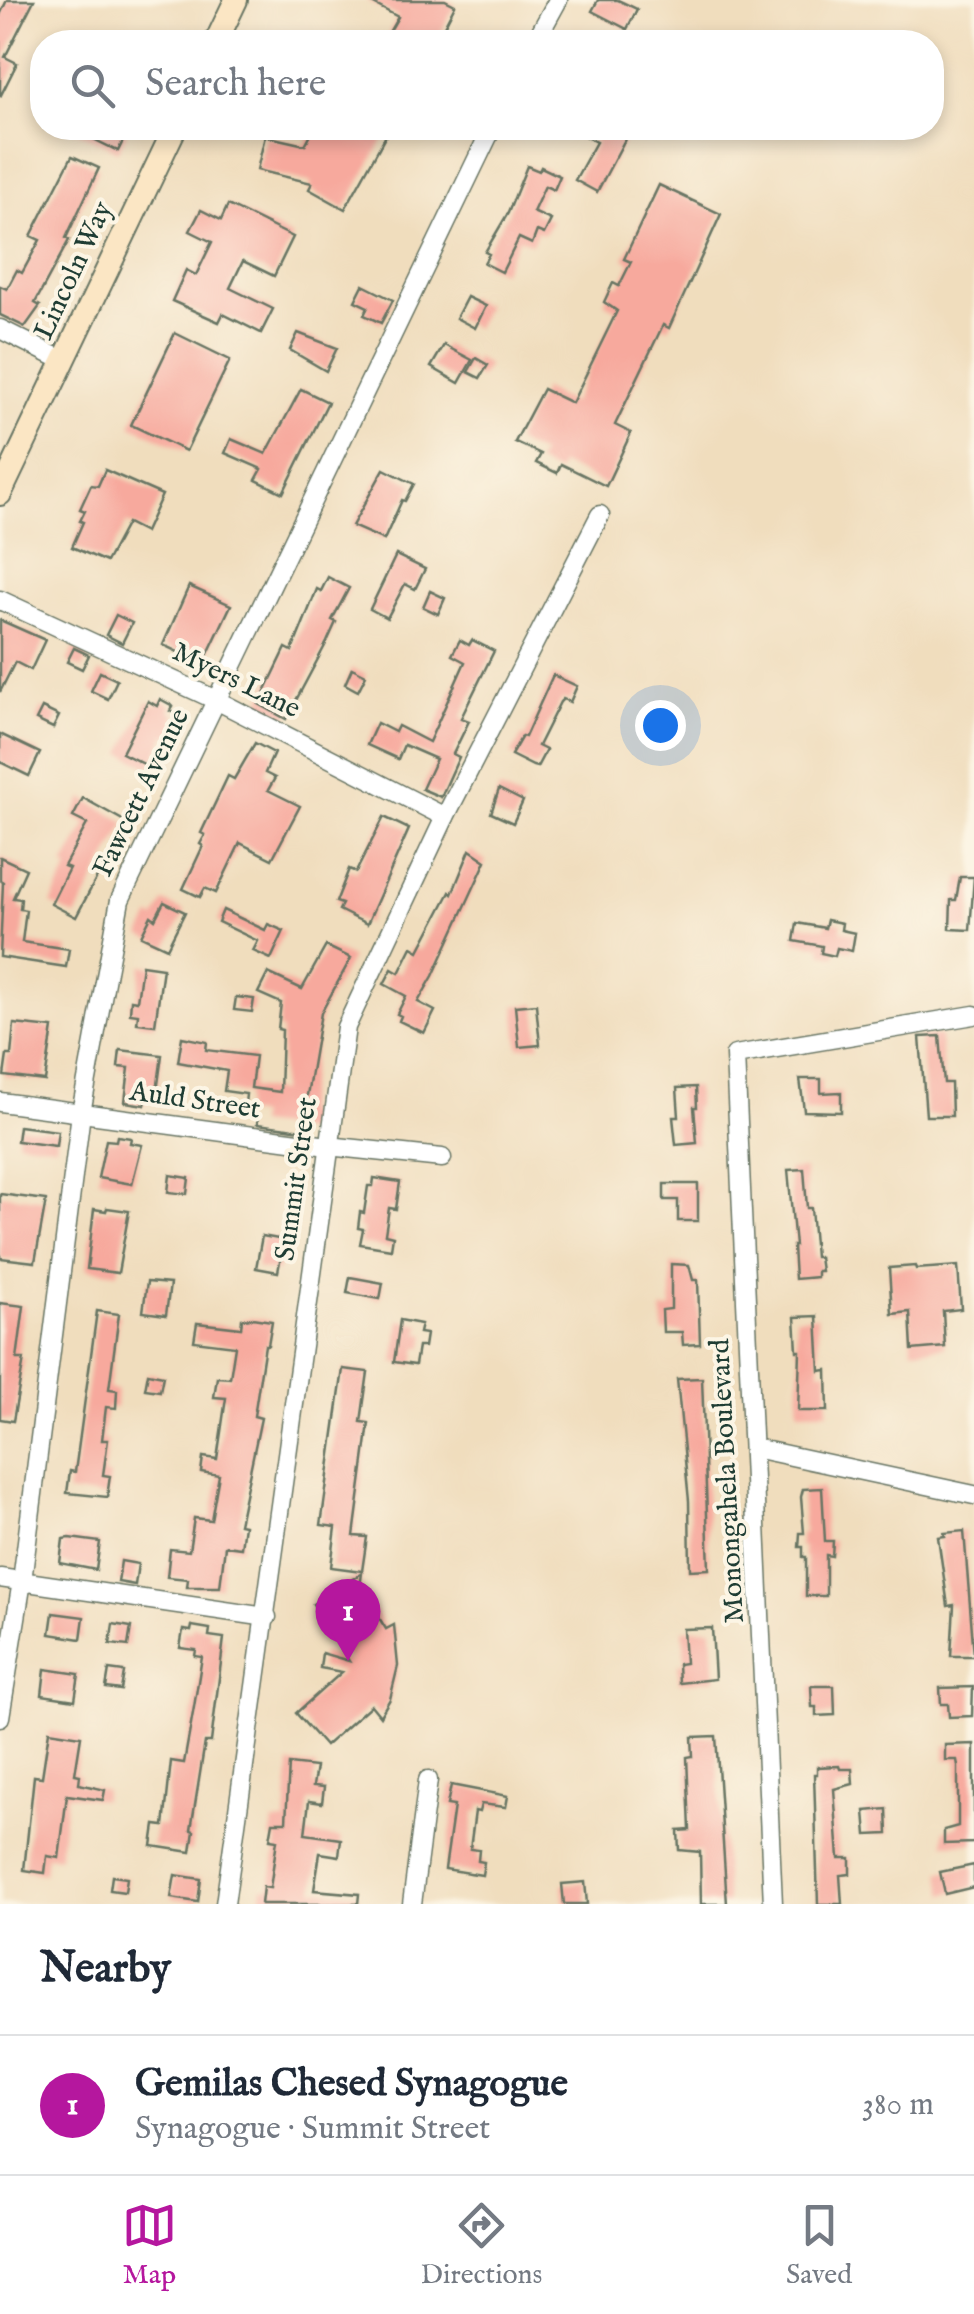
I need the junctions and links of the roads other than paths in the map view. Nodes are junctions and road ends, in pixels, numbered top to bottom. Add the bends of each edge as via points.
1 (236, 0) edge
2 (558, 0) edge
3 (222, 30) edge
4 (542, 30) edge
5 (169, 140) edge
6 (486, 140) edge
7 (0, 329) edge
8 (64, 361) junction
9 (0, 494) edge
10 (600, 515) dead end
11 (0, 600) edge
12 (218, 701) junction
13 (446, 817) junction
14 (974, 1016) edge
15 (0, 1102) edge
16 (81, 1113) junction
17 (328, 1146) junction
18 (442, 1158) dead end
19 (754, 1448) junction
20 (974, 1495) edge
21 (0, 1578) edge
22 (22, 1580) junction
23 (267, 1617) junction
24 (0, 1717) edge
25 (428, 1780) dead end
26 (226, 1904) edge
27 (412, 1904) edge
28 (774, 1904) edge

1 - 3 main road
2 - 4 street
5 - 8 main road, Lincoln Way
6 - 12 street, Fawcett Avenue
7 - 8 street
8 - 9 main road, Lincoln Way
10 - 13 street, Summit Street
11 - 12 street, Myers Lane
12 - 13 street, Myers Lane
12 - 16 street, Fawcett Avenue via 120,900
13 - 17 street, Summit Street via 346,1027
14 - 19 street, Monongahela Boulevard via 735,1055
15 - 16 street, Auld Street
16 - 17 street, Auld Street
16 - 22 street, Fawcett Avenue
17 - 18 street, Auld Street
17 - 23 street, Summit Street
19 - 20 street
19 - 28 street, Monongahela Boulevard
21 - 22 street
22 - 23 street
22 - 24 street, Fawcett Avenue
23 - 26 street, Summit Street
25 - 27 street

